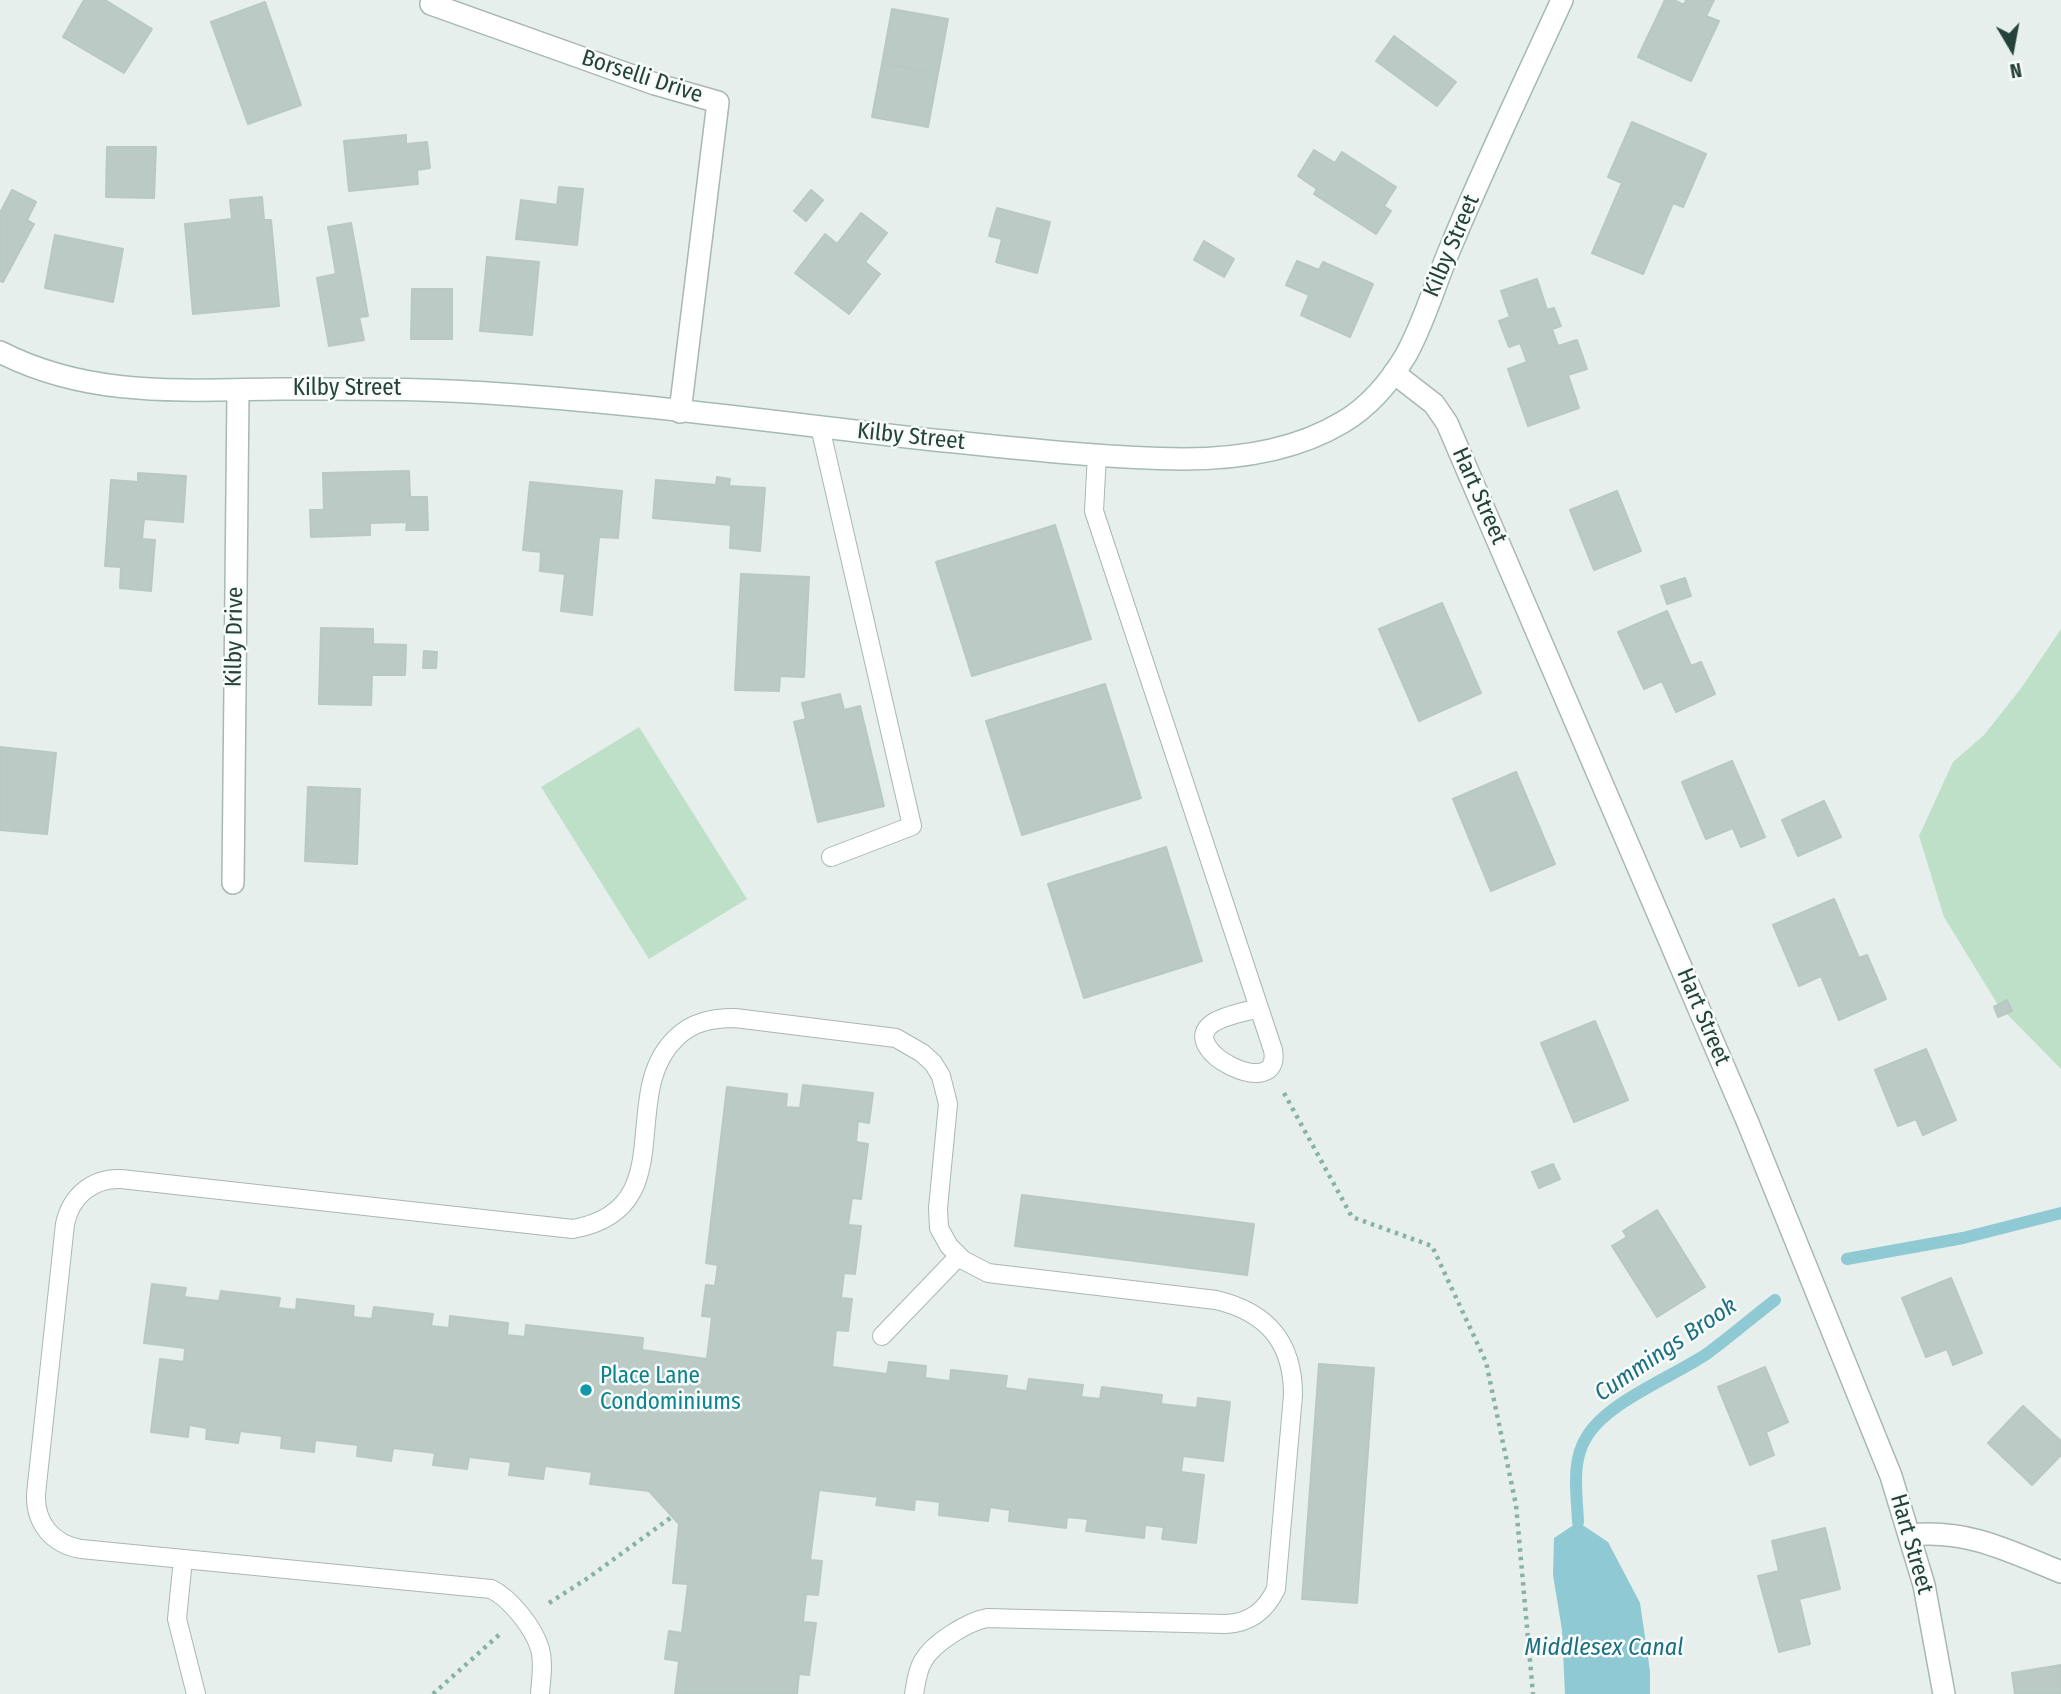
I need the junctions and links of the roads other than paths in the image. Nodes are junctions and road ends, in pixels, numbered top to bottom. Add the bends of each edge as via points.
1 (1563, 0) edge
2 (430, 4) dead end
3 (0, 352) edge
4 (1394, 373) junction
5 (237, 390) junction
6 (680, 412) junction
7 (820, 427) junction
8 (1097, 454) junction
9 (831, 857) dead end
10 (233, 883) dead end
11 (1259, 1008) junction
12 (959, 1256) junction
13 (882, 1336) dead end
14 (1910, 1535) junction
15 (183, 1559) junction
16 (2061, 1572) edge
17 (196, 1694) edge
18 (540, 1694) edge
19 (914, 1694) edge
20 (1944, 1694) edge

1 - 4 street, Kilby Street via 1452,242 1408,353
2 - 6 street, Borselli Drive via 718,102
3 - 5 street, Kilby Street via 84,383
4 - 8 street, Kilby Street via 1379,393 1341,424 1268,452 1185,459
4 - 14 street, Hart Street via 1434,404 1452,436 1748,1123 1870,1422
5 - 6 street, Kilby Street via 457,391
5 - 10 street, Kilby Drive
6 - 7 street, Kilby Street
7 - 8 street, Kilby Street
7 - 9 lane via 912,826
8 - 11 lane via 1094,511
11 - 11 lane via 1274,1056 1270,1068 1259,1074 1214,1056 1204,1041 1212,1024
12 - 13 lane
12 - 15 lane via 944,1240 937,1222 948,1104 933,1063 910,1044 889,1037 735,1018 698,1023 668,1045 651,1085 639,1177 625,1203 588,1226 559,1228 121,1179 92,1184 77,1197 65,1224 37,1513 54,1538 71,1547
12 - 19 lane via 988,1273 1235,1304 1267,1325 1280,1340 1293,1376 1278,1578 1265,1608 1237,1623 973,1621 925,1658
14 - 16 street via 1949,1534 1985,1541
14 - 20 street, Hart Street
15 - 17 lane via 177,1619
15 - 18 lane via 491,1589 511,1603 536,1640 542,1663

